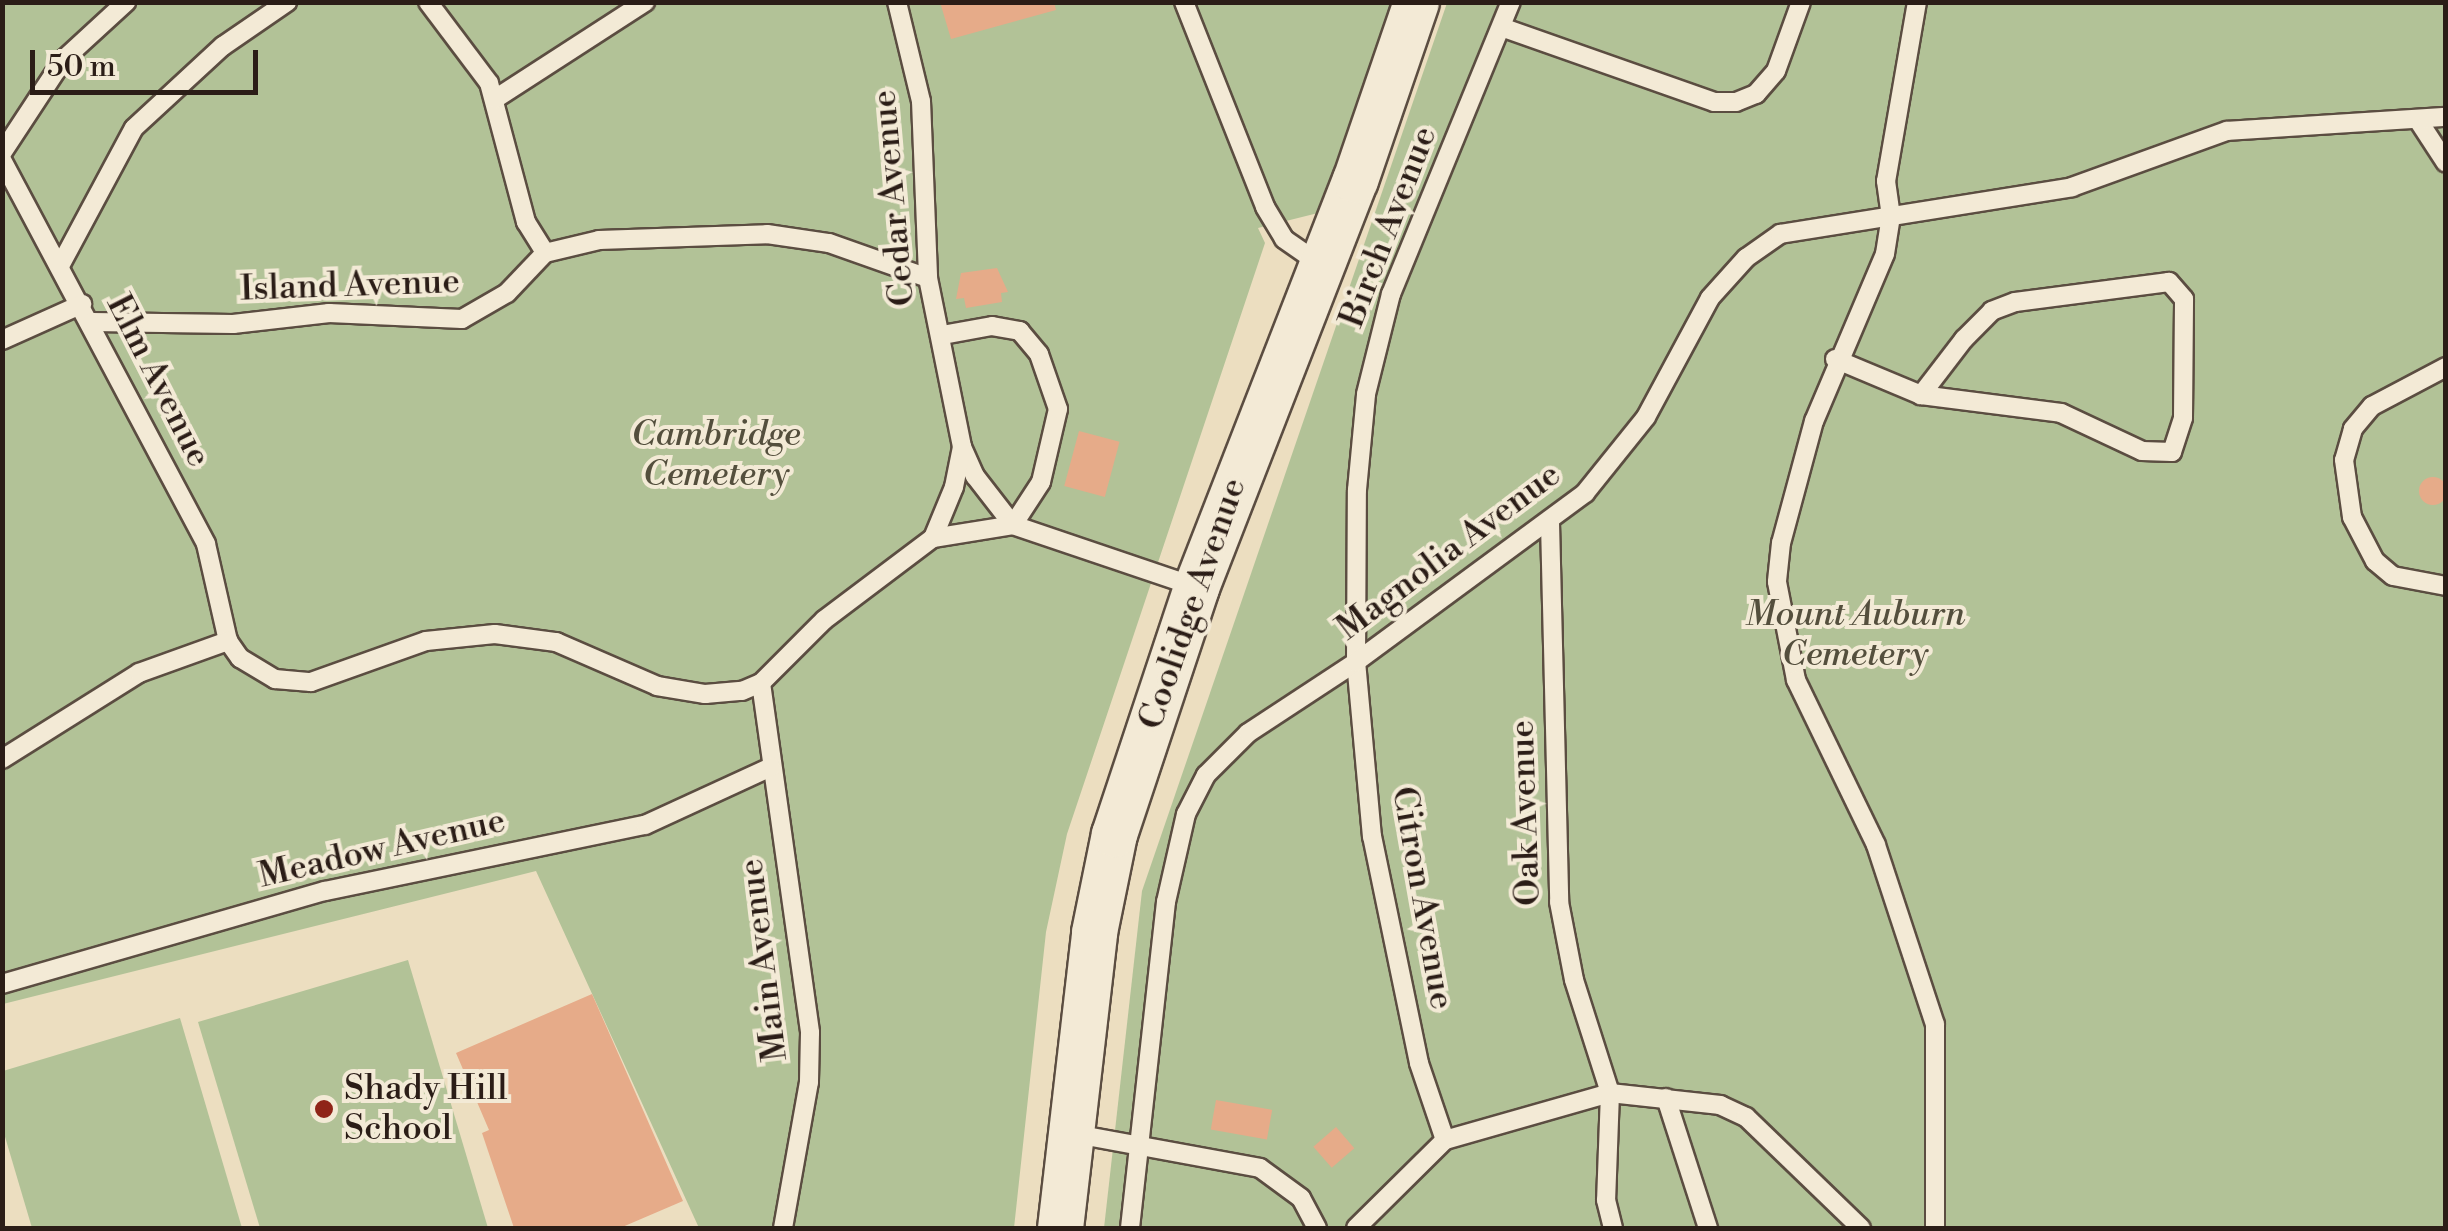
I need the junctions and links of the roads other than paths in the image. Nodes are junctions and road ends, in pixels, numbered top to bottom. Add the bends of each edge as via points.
1 (126, 2) edge
2 (287, 2) edge
3 (428, 2) edge
4 (645, 2) edge
5 (898, 2) edge
6 (1184, 2) edge
7 (1416, 2) edge
8 (1511, 2) edge
9 (1801, 2) edge
10 (1917, 2) edge
11 (1504, 28) junction
12 (495, 99) junction
13 (2446, 117) edge
14 (2418, 120) junction
15 (2, 157) edge
16 (2446, 163) edge
17 (1892, 216) junction
18 (544, 253) junction
19 (61, 264) junction
20 (1320, 264) junction
21 (928, 278) junction
22 (82, 304) junction
23 (92, 322) junction
24 (942, 335) junction
25 (2, 340) edge
26 (1835, 359) junction
27 (2446, 367) edge
28 (1922, 395) junction
29 (962, 447) junction
30 (1014, 524) junction
31 (1550, 524) junction
32 (933, 538) junction
33 (2446, 586) edge
34 (1196, 587) junction
35 (228, 641) junction
36 (1356, 662) junction
37 (760, 684) junction
38 (2, 759) edge
39 (771, 767) junction
40 (2, 984) edge
41 (1610, 1094) junction
42 (1666, 1098) junction
43 (1070, 1133) junction
44 (1445, 1140) junction
45 (1144, 1143) junction
46 (782, 1228) edge
47 (1060, 1228) edge
48 (1130, 1228) edge
49 (1317, 1228) edge
50 (1356, 1228) edge
51 (1613, 1228) edge
52 (1708, 1228) edge
53 (1861, 1228) edge
54 (1934, 1228) edge

1 - 15 lane via 63,60
2 - 19 lane via 223,46 134,128
3 - 12 lane via 461,39
4 - 12 lane
5 - 21 lane, Cedar Avenue via 920,101
6 - 20 lane via 1264,207 1284,238
7 - 20 street, Coolidge Avenue
8 - 11 lane, Birch Avenue
9 - 11 lane via 1776,71 1756,94 1736,102 1714,102
10 - 17 lane via 1886,181
11 - 36 lane, Birch Avenue via 1412,241 1376,344 1357,490
12 - 18 lane via 526,222
13 - 14 lane, Magnolia Avenue
14 - 16 lane
14 - 17 lane, Magnolia Avenue via 2227,131 2072,186
15 - 19 lane, Elm Avenue via 32,224
17 - 26 lane via 1885,254
17 - 31 lane, Magnolia Avenue via 1780,234 1746,258 1710,298 1614,464
18 - 21 lane via 599,240 767,234 830,243
18 - 23 lane, Island Avenue via 507,293 462,319 328,313 233,324
19 - 22 lane, Elm Avenue
20 - 34 street, Coolidge Avenue
21 - 24 lane, Cedar Avenue
22 - 23 lane, Elm Avenue
22 - 25 lane
23 - 35 lane, Elm Avenue via 206,544
24 - 29 lane, Cedar Avenue
24 - 30 lane via 992,326 1020,331 1054,390 1056,426 1040,482
26 - 28 lane
26 - 54 lane via 1794,490 1777,582 1796,680 1876,845 1935,1024
27 - 33 lane via 2372,406 2353,429 2344,460 2352,517 2374,560 2393,576
28 - 28 lane via 1964,339 1992,312 2014,302 2168,282 2184,299 2183,418 2172,452 2142,451 2060,413
29 - 30 lane via 983,490
29 - 32 lane
30 - 32 lane
30 - 34 lane
31 - 36 lane, Magnolia Avenue
31 - 41 lane, Oak Avenue via 1560,902 1583,1013
32 - 37 lane via 824,620
34 - 43 street, Coolidge Avenue via 1102,882
35 - 37 lane via 257,670 291,682 333,677 426,640 495,634 556,642 610,669 683,692 726,694
35 - 38 lane via 139,673
36 - 44 lane, Citron Avenue via 1372,837 1419,1063
36 - 45 lane, Magnolia Avenue via 1248,733 1206,775 1186,814 1155,972
37 - 39 lane, Main Avenue
39 - 40 lane, Meadow Avenue via 646,825 325,891
39 - 46 lane, Main Avenue via 810,1045
41 - 42 lane
41 - 44 lane
41 - 51 lane via 1606,1200
42 - 52 lane
42 - 53 lane via 1720,1105 1746,1117
43 - 45 lane
43 - 47 street, Coolidge Avenue
44 - 50 lane
45 - 48 lane, Magnolia Avenue
45 - 49 lane via 1260,1168 1301,1198

